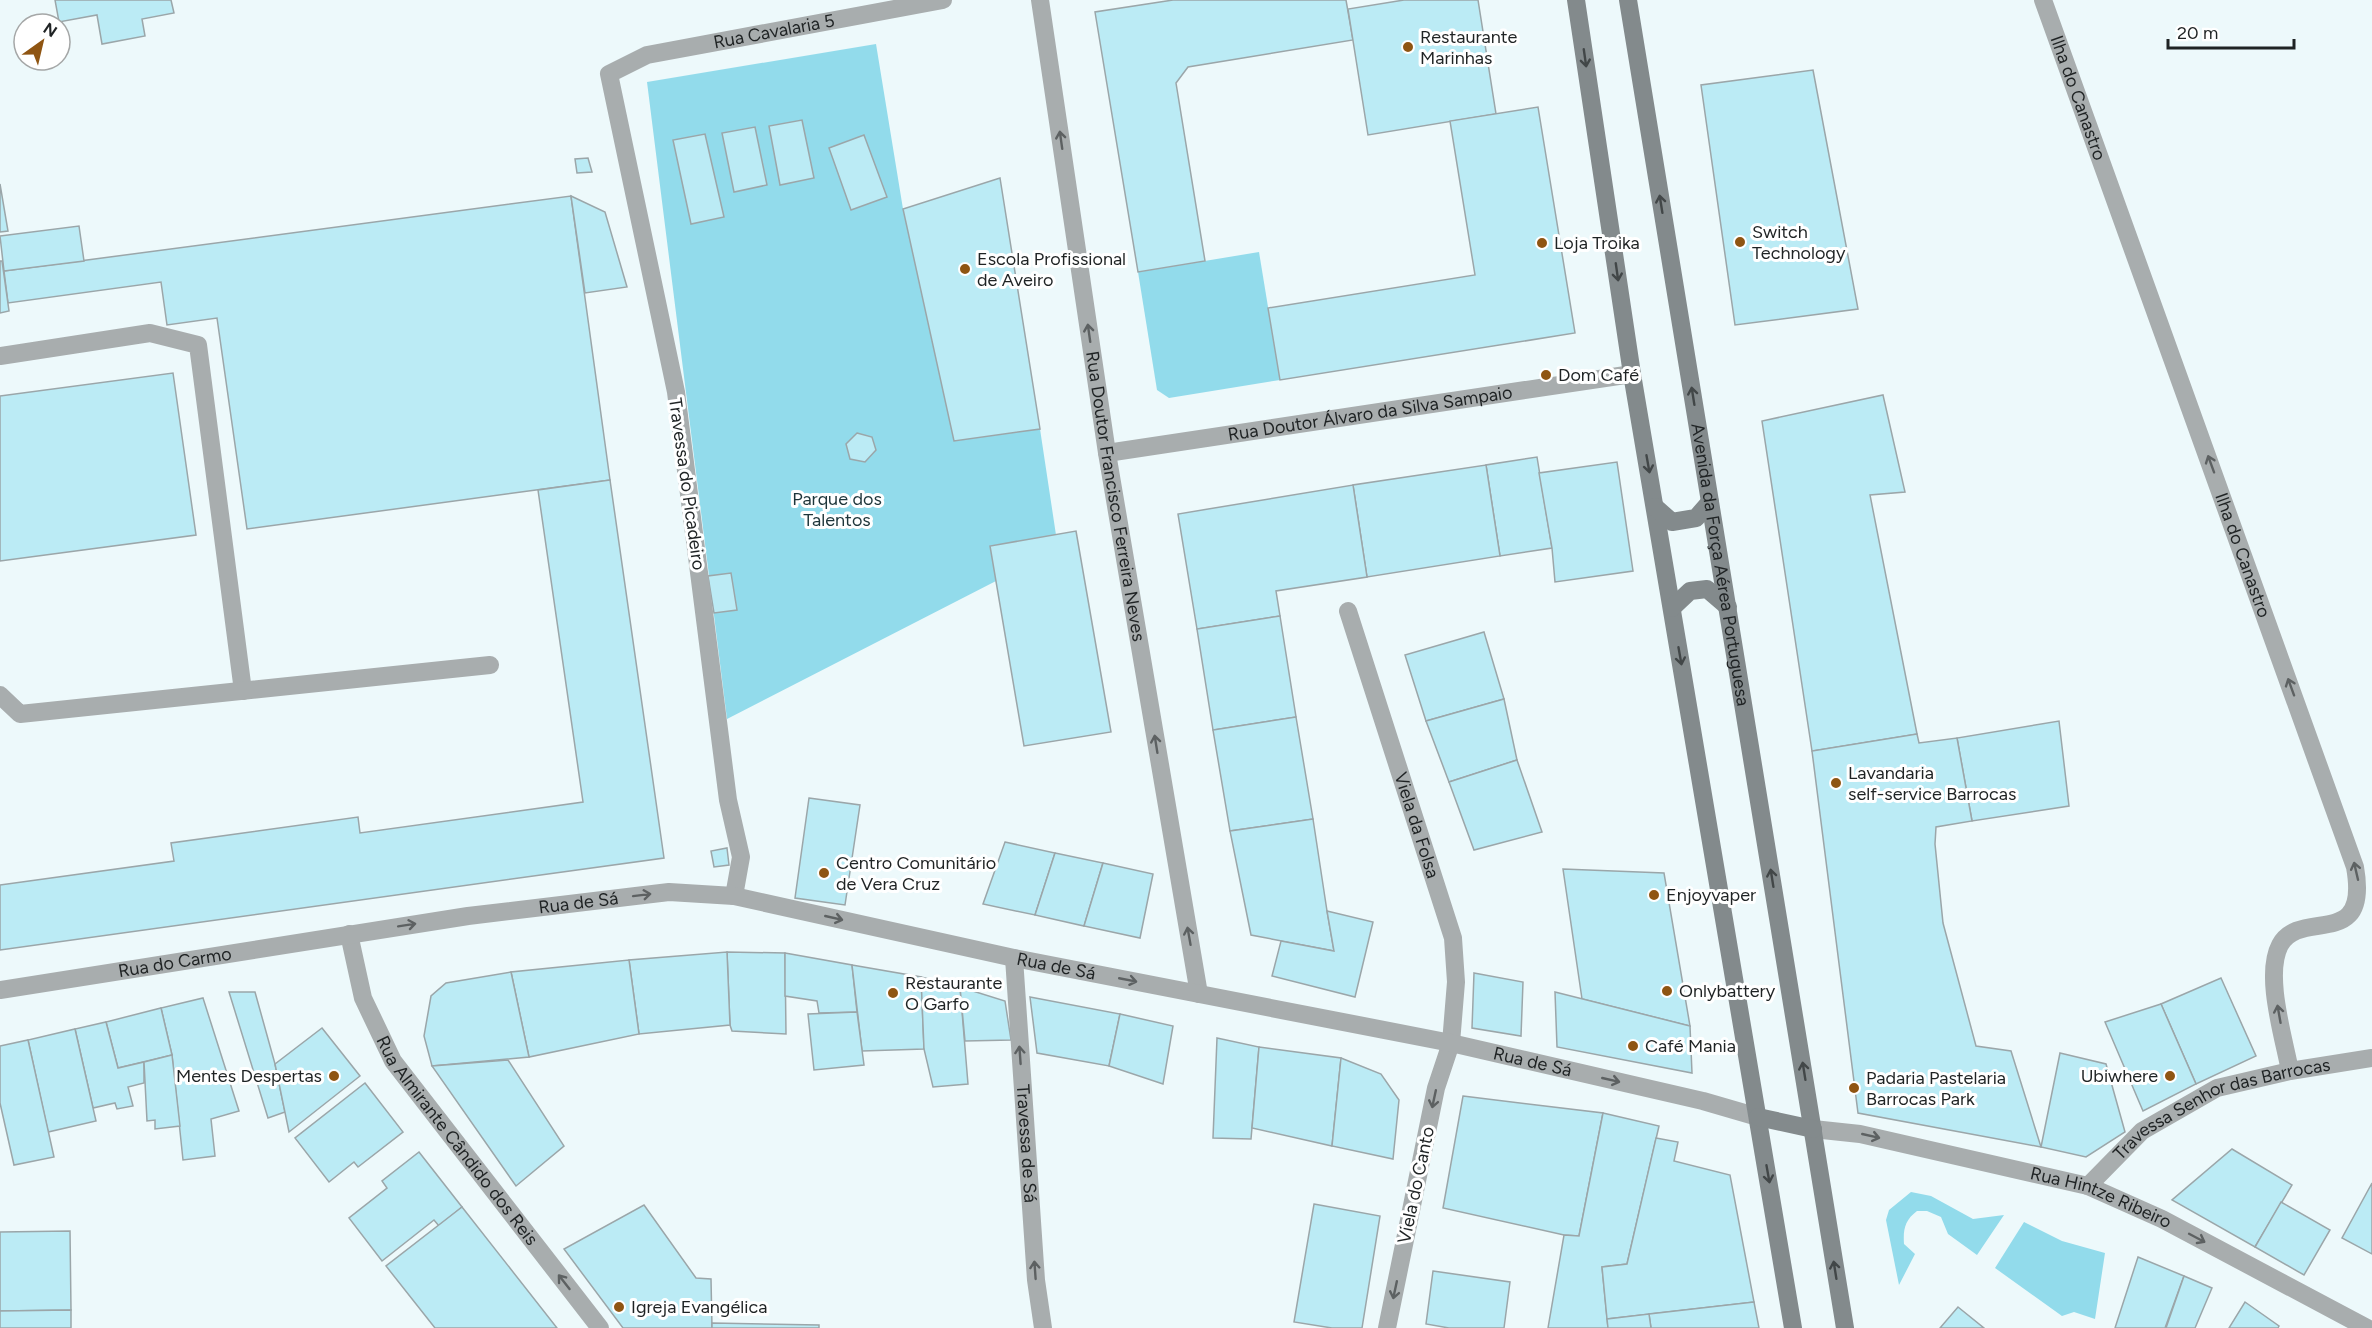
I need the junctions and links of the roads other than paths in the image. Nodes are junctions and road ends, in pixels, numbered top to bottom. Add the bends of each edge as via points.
1 (943, 0) edge
2 (1040, 0) edge
3 (1576, 0) edge
4 (1628, 0) edge
5 (2044, 2) edge
6 (609, 74) joint
7 (0, 356) edge
8 (1632, 374) junction
9 (1107, 453) junction
10 (1710, 502) junction
11 (1655, 507) junction
12 (1728, 607) junction
13 (1672, 608) junction
14 (1348, 611) dead end
15 (490, 665) dead end
16 (243, 691) junction
17 (0, 694) edge
18 (734, 896) junction
19 (349, 934) junction
20 (1014, 958) junction
21 (0, 990) edge
22 (1199, 994) junction
23 (1451, 1043) junction
24 (2372, 1058) edge
25 (2290, 1071) junction
26 (1758, 1117) junction
27 (1813, 1129) junction
28 (2088, 1186) junction
29 (600, 1328) edge
30 (1043, 1328) edge
31 (1387, 1328) edge
32 (1793, 1328) edge
33 (1845, 1328) edge
34 (2367, 1328) edge

1 - 6 street, Rua Cavalaria 5 via 647,55
9 -> 2 street, Rua Doutor Francisco Ferreira Neves
3 -> 8 street
10 -> 4 street, Avenida da Força Aérea Portuguesa
25 -> 5 street, Ilha do Canastro via 2275,987 2280,945 2290,932 2344,919 2357,903 2355,867
6 - 18 street, Travessa do Picadeiro via 676,392 728,800 741,857
7 - 16 street via 150,333 198,345
8 - 9 street, Rua Doutor Álvaro da Silva Sampaio
8 -> 11 street
22 -> 9 street, Rua Doutor Francisco Ferreira Neves
10 - 11 street via 1696,518 1672,522
10 - 12 street, Avenida da Força Aérea Portuguesa
11 - 13 street
12 - 13 street via 1707,590 1690,591
27 -> 12 street, Avenida da Força Aérea Portuguesa
13 -> 26 street
14 - 23 street, Viela da Folsa via 1453,938 1456,982
15 - 16 street
16 - 17 street via 20,714
19 -> 18 street, Rua de Sá via 669,892
18 -> 20 street, Rua de Sá
19 - 21 street, Rua do Carmo
29 -> 19 street, Rua Almirante Cândido dos Reis via 392,1059 363,998
20 -> 22 street, Rua de Sá
30 -> 20 street, Travessa de Sá via 1036,1280
22 - 23 street, Rua de Sá
23 -> 26 street, Rua de Sá
23 -> 31 street, Viela do Canto via 1436,1088
24 - 25 street, Travessa Senhor das Barrocas
25 - 28 street, Travessa Senhor das Barrocas via 2217,1088 2142,1131
26 - 27 street
26 -> 32 street
27 -> 28 street, Rua Hintze Ribeiro via 1860,1134
33 -> 27 street, Avenida da Força Aérea Portuguesa
28 -> 34 street, Rua Hintze Ribeiro via 2162,1220

